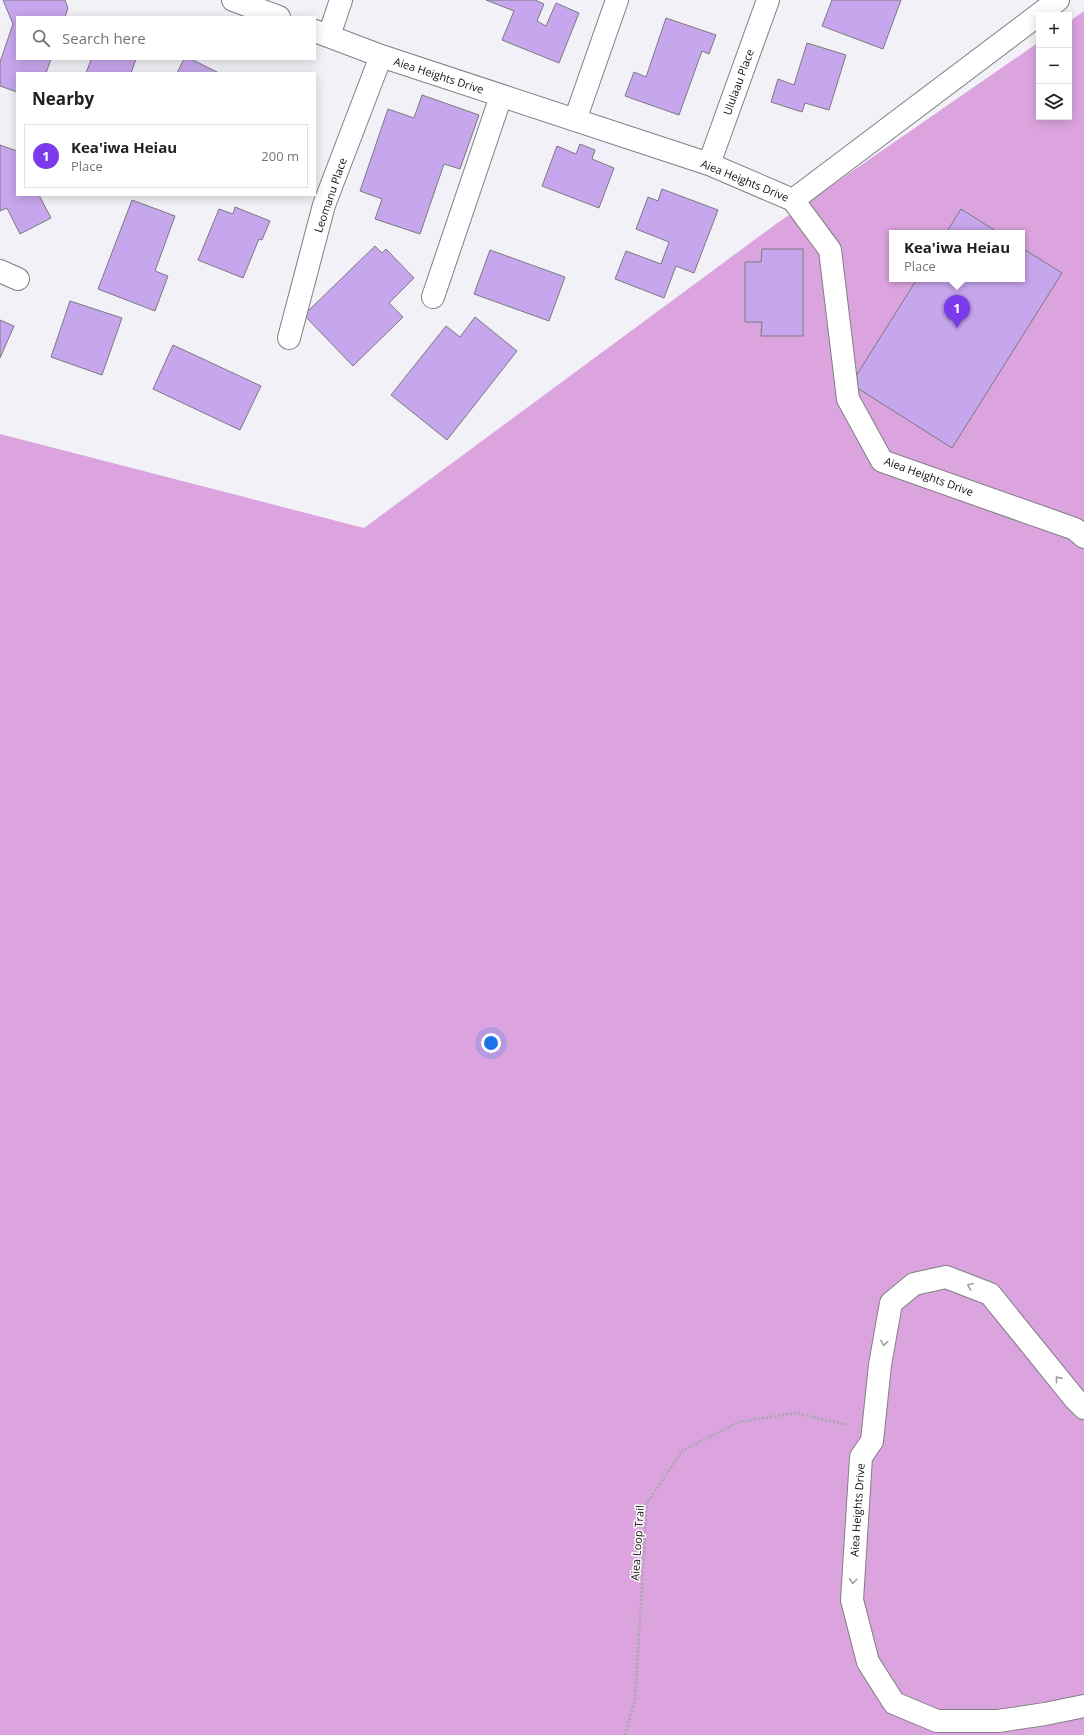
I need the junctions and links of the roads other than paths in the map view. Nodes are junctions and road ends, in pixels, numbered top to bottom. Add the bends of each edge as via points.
1 (233, 0) edge
2 (341, 0) edge
3 (617, 0) edge
4 (768, 0) edge
5 (1058, 0) edge
6 (276, 16) edge
7 (322, 33) edge
8 (381, 56) junction
9 (501, 96) junction
10 (575, 120) junction
11 (709, 164) junction
12 (793, 200) junction
13 (433, 297) dead end
14 (289, 338) dead end
15 (1084, 538) edge
16 (1084, 1408) edge
17 (1084, 1706) edge

1 - 6 street
2 - 7 street
3 - 10 street
4 - 11 street, Ululaau Place
5 - 12 street
7 - 8 street, Aiea Heights Drive
8 - 9 street, Aiea Heights Drive
8 - 14 street, Leomanu Place via 324,205
9 - 10 street, Aiea Heights Drive
9 - 13 street
10 - 11 street, Aiea Heights Drive
11 - 12 street, Aiea Heights Drive
12 - 15 street, Aiea Heights Drive via 830,250 848,399 882,461 1075,529
16 -> 17 street, Aiea Heights Drive via 990,1294 946,1277 914,1284 891,1303 880,1364 872,1441 861,1457 852,1600 868,1662 894,1703 937,1721 998,1721

